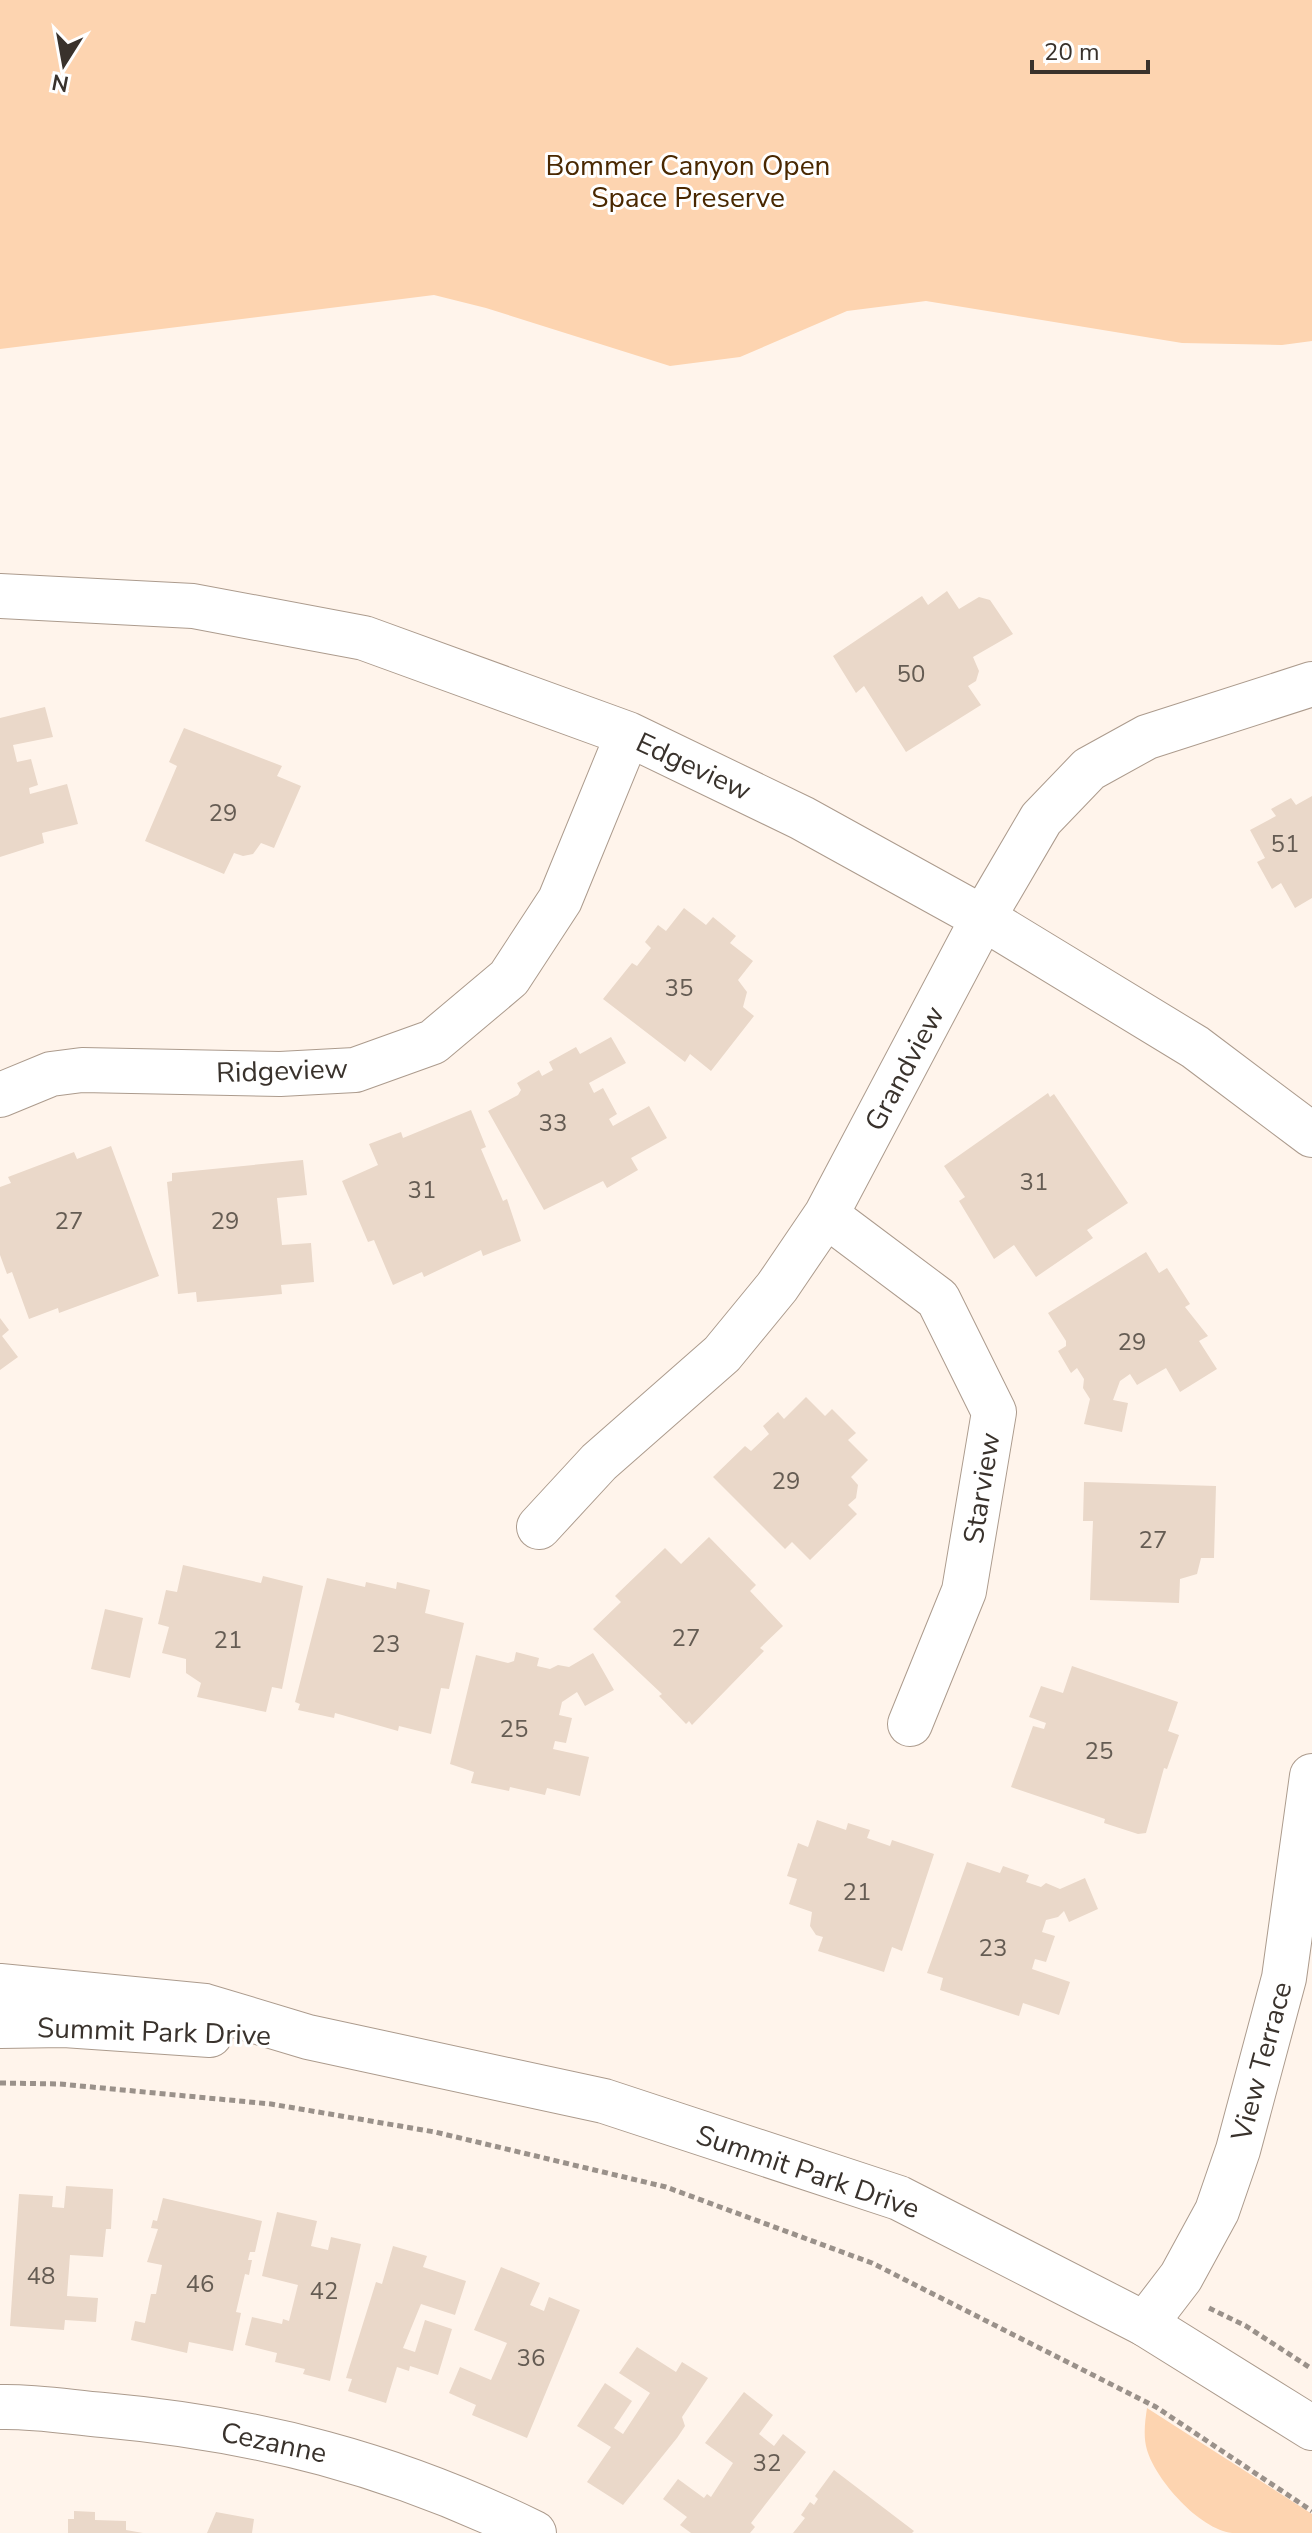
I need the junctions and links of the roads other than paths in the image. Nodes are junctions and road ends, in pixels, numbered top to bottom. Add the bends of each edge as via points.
1 (0, 596) edge
2 (1312, 684) edge
3 (628, 734) junction
4 (983, 918) junction
5 (0, 1095) edge
6 (1312, 1135) edge
7 (826, 1215) junction
8 (539, 1527) dead end
9 (910, 1724) dead end
10 (1312, 1776) edge
11 (0, 1986) edge
12 (0, 2026) edge
13 (308, 2037) junction
14 (1158, 2307) junction
15 (0, 2407) edge
16 (1312, 2428) edge
17 (534, 2533) edge

1 - 3 street, Edgeview via 193,606 364,638
2 - 4 street, Grandview via 1147,737 1089,769 1041,819
3 - 4 street, Edgeview via 802,818
3 - 5 street, Ridgeview via 560,900 509,978 433,1042 355,1070 82,1070 51,1074
4 - 6 street, Edgeview via 1195,1047
4 - 7 street, Grandview
7 - 8 street, Grandview via 722,1354 599,1462
7 - 9 street, Starview via 938,1299 994,1412 964,1591
10 - 14 street, View Terrace via 1284,1978 1269,2038 1217,2211
11 - 13 street, Summit Park Drive via 205,2006
12 - 13 street, Summit Park Drive
13 - 14 street, Summit Park Drive via 604,2101 899,2198
14 - 16 street, Summit Park Drive
15 - 17 street, Cezanne via 176,2421 330,2452 468,2501

